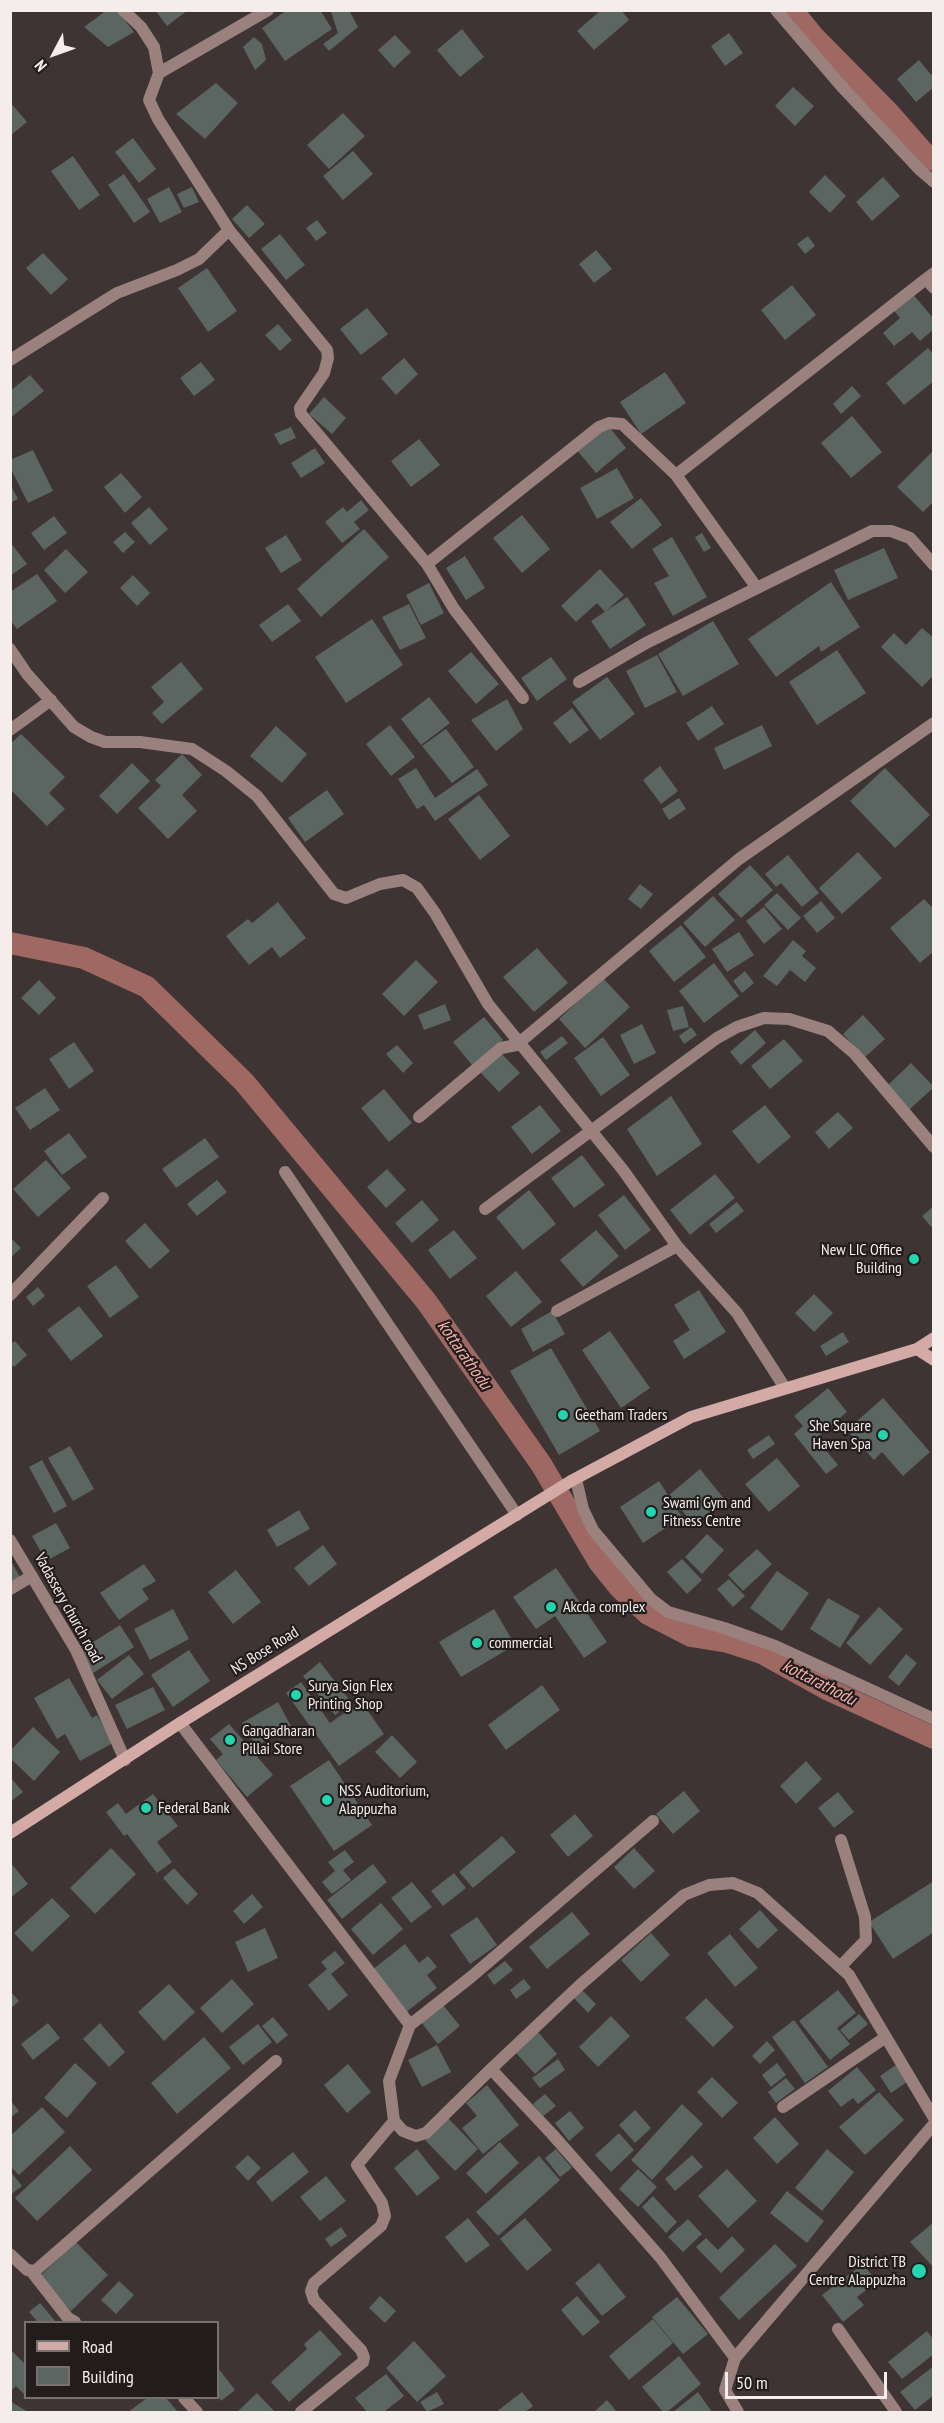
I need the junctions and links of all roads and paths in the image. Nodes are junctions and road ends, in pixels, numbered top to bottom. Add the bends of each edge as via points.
1 (123, 10) edge
2 (268, 10) edge
3 (776, 10) edge
4 (159, 73) junction
5 (933, 182) edge
6 (229, 230) junction
7 (931, 280) edge
8 (10, 360) edge
9 (676, 475) junction
10 (428, 564) junction
11 (933, 565) edge
12 (757, 588) junction
13 (10, 649) edge
14 (579, 682) dead end
15 (523, 698) dead end
16 (51, 700) junction
17 (933, 723) edge
18 (10, 730) edge
19 (521, 1043) junction
20 (419, 1117) dead end
21 (591, 1132) junction
22 (933, 1147) edge
23 (285, 1172) dead end
24 (103, 1198) dead end
25 (485, 1209) dead end
26 (677, 1246) junction
27 (10, 1295) edge
28 (557, 1311) dead end
29 (933, 1338) edge
30 (917, 1348) junction
31 (933, 1360) edge
32 (784, 1388) junction
33 (573, 1480) junction
34 (517, 1515) junction
35 (10, 1540) edge
36 (32, 1576) junction
37 (10, 1589) edge
38 (933, 1719) edge
39 (180, 1723) junction
40 (125, 1760) junction
41 (653, 1821) dead end
42 (10, 1833) edge
43 (841, 1840) dead end
44 (840, 1966) junction
45 (410, 2025) junction
46 (886, 2037) junction
47 (276, 2061) dead end
48 (492, 2069) junction
49 (783, 2107) dead end
50 (933, 2118) edge
51 (394, 2121) junction
52 (933, 2124) edge
53 (10, 2254) edge
54 (32, 2272) junction
55 (73, 2321) edge
56 (838, 2329) dead end
57 (735, 2358) junction
58 (186, 2399) edge
59 (196, 2412) edge
60 (301, 2412) edge
61 (738, 2412) edge
62 (896, 2412) edge

1 - 4 street via 154,46
2 - 4 street
3 - 5 street via 843,88
4 - 6 street via 149,100
6 - 8 street via 199,259 117,293
6 - 10 street via 327,350 324,373 300,408 301,414
7 - 9 street
9 - 10 street via 622,424 609,423
9 - 12 street
10 - 15 street via 454,609
11 - 12 street via 910,538 891,531 872,531
12 - 14 street
13 - 16 street
16 - 18 street
16 - 19 street via 74,726 91,737 105,742 140,742 192,750 226,771 257,796 334,894 346,898 380,884 403,880 417,888 488,1004
17 - 19 street via 739,859
19 - 20 street via 501,1048
19 - 21 street
21 - 22 street via 717,1038 764,1018 789,1019 828,1031 855,1054
21 - 25 street
21 - 26 street
23 - 34 street
24 - 27 street
26 - 28 street
26 - 32 street via 737,1313
29 - 30 main road, NS Bose Road
30 - 31 main road
30 - 32 main road, NS Bose Road
32 - 33 main road, NS Bose Road via 691,1417
33 - 34 main road, NS Bose Road
33 - 38 street via 593,1530 651,1599 668,1612 775,1646
34 - 39 main road, NS Bose Road
35 - 36 street, Vadassery church road
36 - 37 street
36 - 40 street, Vadassery church road via 76,1650
39 - 40 main road, NS Bose Road
39 - 45 street
40 - 42 main road, NS Bose Road
41 - 45 street
43 - 44 street via 865,1917 866,1940
44 - 46 street
44 - 48 street via 758,1893 733,1883 709,1885 684,1895 580,1985
45 - 51 street via 389,2081
46 - 49 street
46 - 50 street
47 - 54 street
48 - 51 street via 426,2133 416,2136
48 - 57 street via 660,2257
51 - 60 street via 357,2165 382,2203 385,2216 381,2226 314,2283 311,2291 314,2300 361,2350 363,2362
52 - 57 street
53 - 54 street
54 - 55 street
56 - 62 street
57 - 61 street via 725,2390
58 - 59 street

